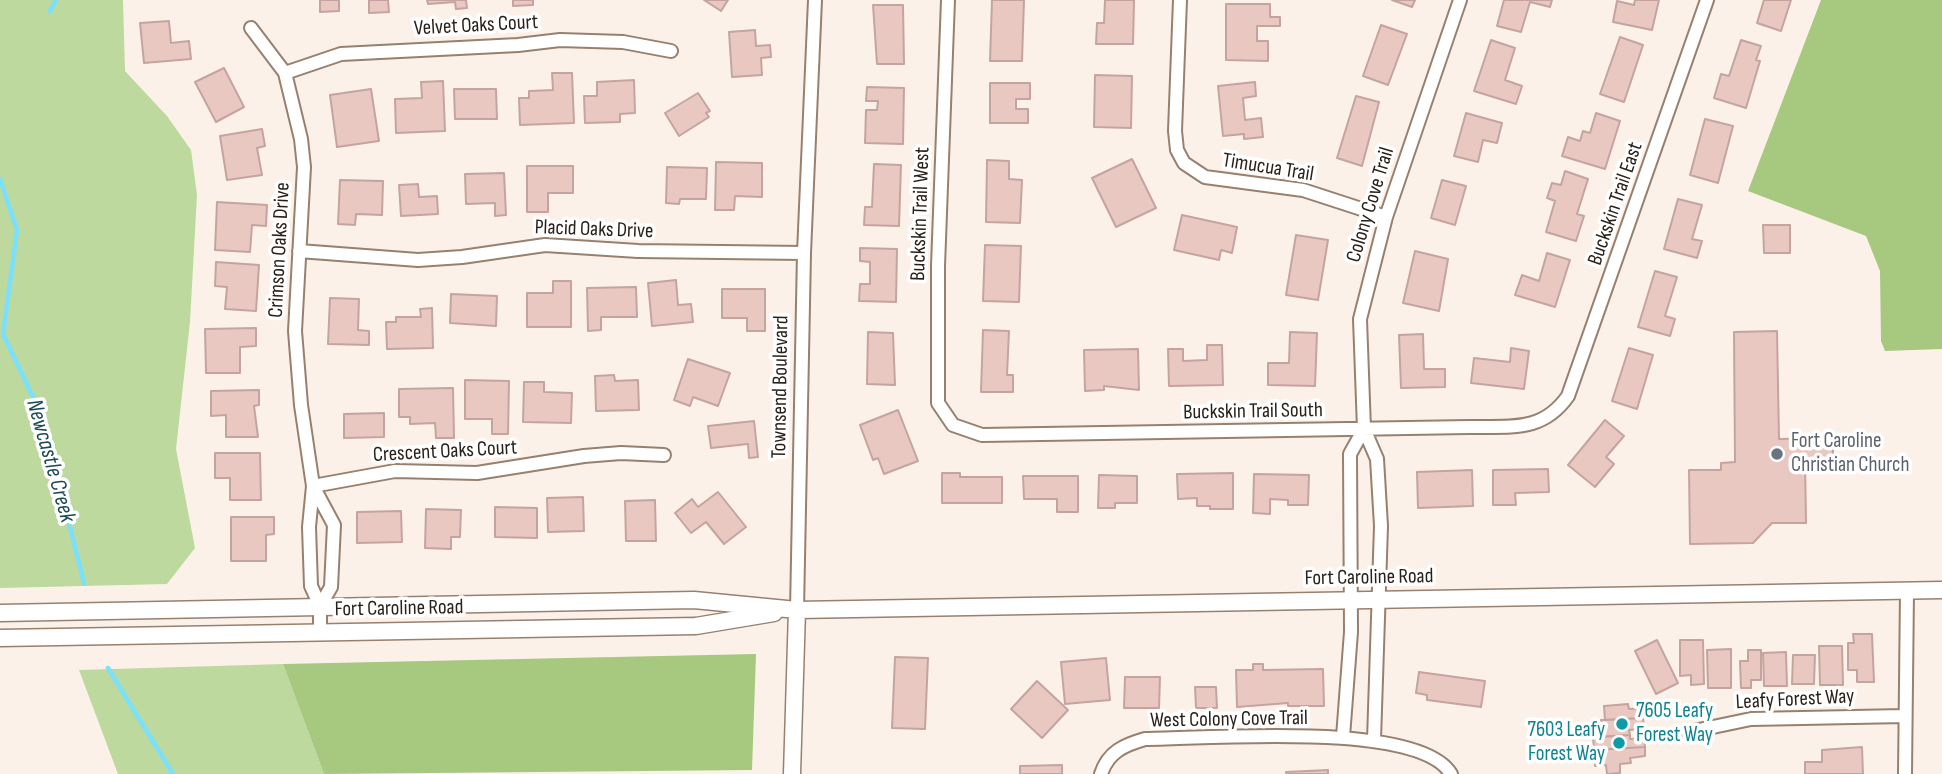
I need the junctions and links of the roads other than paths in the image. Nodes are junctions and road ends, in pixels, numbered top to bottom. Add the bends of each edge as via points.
1 (815, 0) edge
2 (948, 0) edge
3 (1180, 0) edge
4 (1460, 0) edge
5 (1707, 0) edge
6 (251, 28) dead end
7 (671, 51) dead end
8 (285, 73) junction
9 (1386, 217) junction
10 (299, 251) junction
11 (804, 253) junction
12 (1552, 415) joint
13 (953, 425) joint
14 (1364, 429) junction
15 (664, 455) dead end
16 (313, 486) junction
17 (1942, 590) edge
18 (1907, 591) junction
19 (1350, 599) junction
20 (1380, 599) junction
21 (320, 606) junction
22 (797, 610) junction
23 (7, 613) edge
24 (320, 631) junction
25 (8, 638) edge
26 (1904, 716) junction
27 (1689, 732) dead end
28 (1343, 737) junction
29 (1374, 740) junction
30 (792, 774) edge
31 (1101, 774) edge
32 (1451, 774) edge
33 (1905, 774) edge

1 - 11 street, Townsend Boulevard
2 - 13 street, Buckskin Trail West via 937,389 941,411
3 - 9 street, Timucua Trail via 1175,131 1184,163 1205,177 1303,190
4 - 9 street, Colony Cove Trail
5 - 12 street, Buckskin Trail East via 1569,396
6 - 8 street, Crimson Oaks Drive
7 - 8 street, Velvet Oaks Court via 623,42 560,40 341,54
8 - 10 street, Crimson Oaks Drive via 304,167
9 - 14 street, Colony Cove Trail via 1360,319
10 - 11 street, Placid Oaks Drive via 418,260 545,244 638,251
10 - 16 street, Crimson Oaks Drive via 295,331
11 - 22 street, Townsend Boulevard
12 - 14 street, Buckskin Trail South via 1531,425
13 - 14 street, Buckskin Trail South via 982,435
14 - 19 street, Colony Cove Trail via 1350,454
14 - 20 street, Colony Cove Trail via 1377,459
15 - 16 street, Crescent Oaks Court via 584,456 477,473 396,471
16 - 21 street, Crimson Oaks Drive via 311,586
16 - 21 street, Crimson Oaks Drive via 334,525 331,587
17 - 18 street, Fort Caroline Road
18 - 20 street, Fort Caroline Road
18 - 26 street
19 - 20 street, Fort Caroline Road
19 - 22 street, Fort Caroline Road
19 - 28 street, Colony Cove Trail
20 - 29 street, Colony Cove Trail
21 - 22 street, Fort Caroline Road via 694,600
21 - 23 street, Fort Caroline Road
21 - 24 street, Crimson Oaks Drive
22 - 24 street, Fort Caroline Road via 696,626
22 - 30 street, Townsend Boulevard
23 - 25 street
24 - 25 street, Fort Caroline Road
26 - 27 street, Leafy Forest Way via 1751,719
26 - 33 street
28 - 29 street, West Colony Cove Trail
28 - 31 street, West Colony Cove Trail via 1145,740 1114,752
29 - 32 street, West Colony Cove Trail via 1418,749 1436,758

